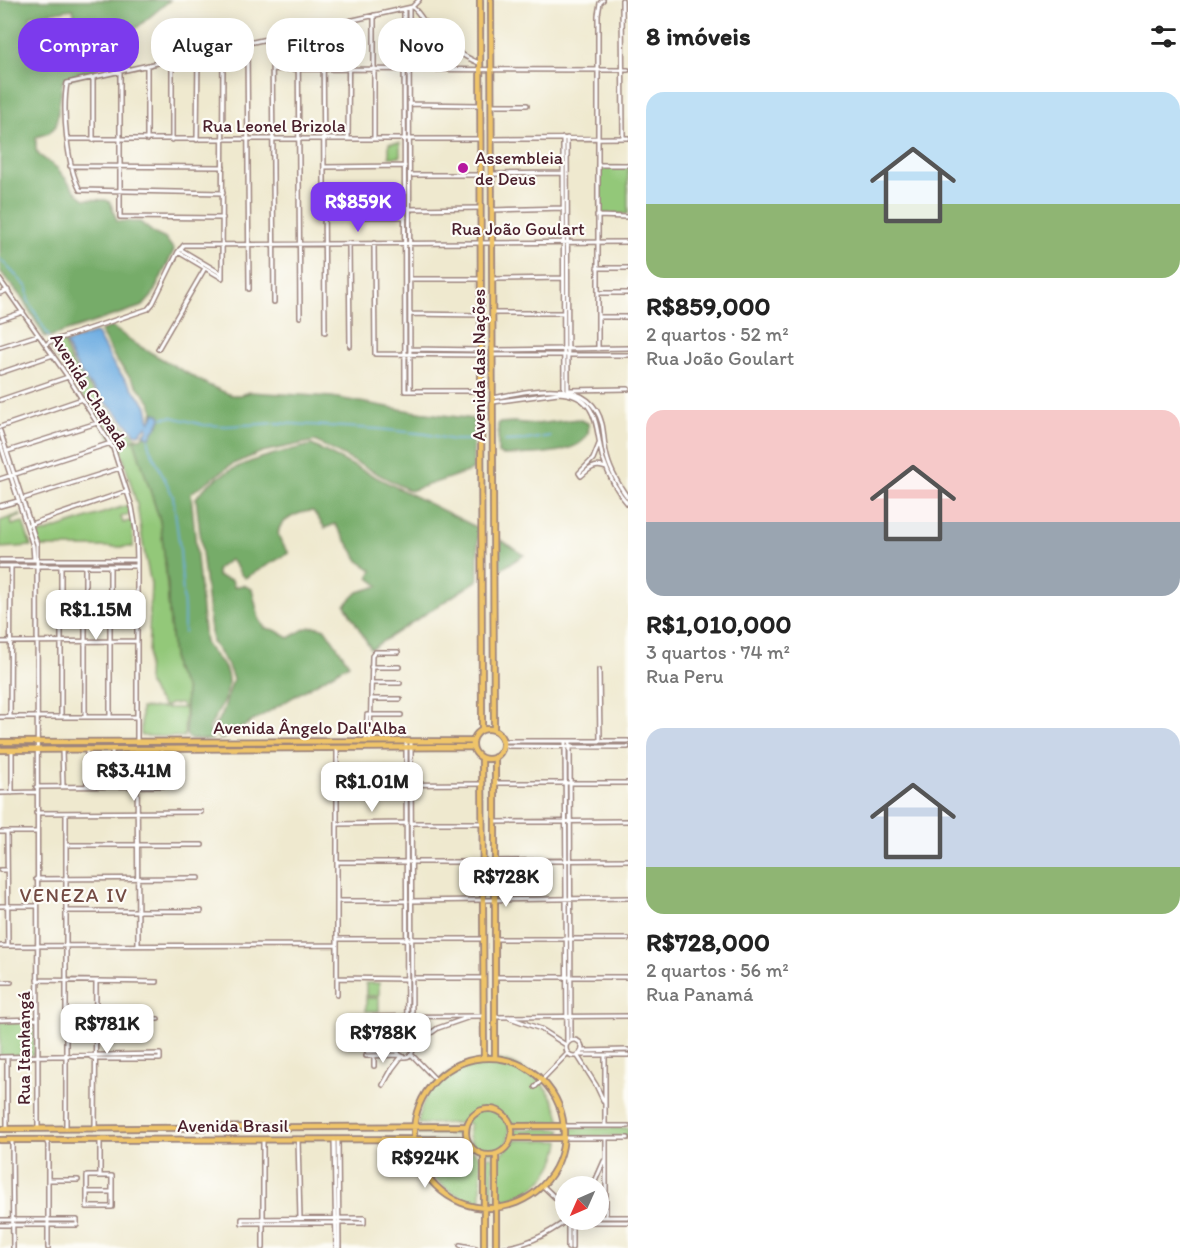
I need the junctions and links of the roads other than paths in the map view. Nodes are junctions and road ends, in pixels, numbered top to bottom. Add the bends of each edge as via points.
1 (419, 0) edge
2 (480, 0) edge
3 (491, 0) edge
4 (603, 0) edge
5 (622, 0) edge
6 (410, 8) junction
7 (404, 9) junction
8 (374, 15) junction
9 (361, 18) edge
10 (404, 18) edge
11 (410, 18) edge
12 (151, 65) edge
13 (147, 66) junction
14 (479, 66) junction
15 (465, 67) edge
16 (139, 68) edge
17 (491, 69) junction
18 (597, 69) junction
19 (366, 70) edge
20 (374, 70) junction
21 (378, 70) edge
22 (623, 70) junction
23 (628, 70) edge
24 (120, 72) joint
25 (172, 72) edge
26 (198, 72) edge
27 (223, 72) edge
28 (247, 72) edge
29 (273, 72) edge
30 (298, 72) edge
31 (323, 72) edge
32 (348, 72) edge
33 (404, 72) edge
34 (409, 72) edge
35 (93, 78) junction
36 (409, 104) junction
37 (480, 105) junction
38 (492, 105) junction
39 (527, 105) dead end
40 (480, 124) junction
41 (492, 125) junction
42 (565, 138) junction
43 (597, 138) junction
44 (623, 138) junction
45 (628, 138) edge
46 (67, 139) junction
47 (324, 139) junction
48 (348, 139) junction
49 (374, 139) junction
50 (404, 139) junction
51 (480, 139) junction
52 (492, 139) junction
53 (93, 140) junction
54 (120, 140) junction
55 (147, 140) junction
56 (172, 140) junction
57 (197, 140) junction
58 (223, 140) junction
59 (248, 140) junction
60 (273, 140) junction
61 (299, 140) junction
62 (409, 140) junction
63 (480, 155) junction
64 (492, 156) junction
65 (598, 165) junction
66 (628, 165) edge
67 (70, 166) junction
68 (120, 166) junction
69 (324, 166) junction
70 (407, 166) junction
71 (223, 167) junction
72 (563, 173) junction
73 (492, 174) junction
74 (409, 175) junction
75 (480, 175) junction
76 (324, 191) junction
77 (120, 192) junction
78 (407, 192) junction
79 (223, 193) junction
80 (480, 208) junction
81 (563, 208) junction
82 (409, 209) junction
83 (493, 210) junction
84 (597, 216) junction
85 (324, 217) junction
86 (405, 217) junction
87 (628, 217) edge
88 (223, 218) junction
89 (565, 242) junction
90 (597, 242) junction
91 (628, 242) edge
92 (349, 243) junction
93 (374, 243) junction
94 (407, 243) junction
95 (480, 243) junction
96 (493, 243) junction
97 (224, 244) junction
98 (249, 244) junction
99 (274, 244) junction
100 (299, 244) junction
101 (324, 244) junction
102 (178, 250) junction
103 (205, 268) junction
104 (597, 268) junction
105 (628, 268) edge
106 (222, 276) junction
107 (563, 278) junction
108 (407, 279) junction
109 (480, 279) junction
110 (493, 279) junction
111 (0, 280) edge
112 (2, 286) edge
113 (249, 289) dead end
114 (8, 290) junction
115 (0, 293) edge
116 (598, 293) junction
117 (628, 293) edge
118 (274, 302) dead end
119 (23, 312) junction
120 (493, 313) junction
121 (564, 313) junction
122 (410, 314) junction
123 (480, 315) junction
124 (300, 317) dead end
125 (598, 317) junction
126 (628, 317) edge
127 (0, 320) edge
128 (325, 332) dead end
129 (40, 336) junction
130 (493, 336) junction
131 (480, 337) junction
132 (48, 345) junction
133 (350, 346) dead end
134 (0, 348) edge
135 (628, 348) edge
136 (158, 349) dead end
137 (410, 349) junction
138 (566, 349) junction
139 (598, 349) junction
140 (481, 352) junction
141 (493, 352) junction
142 (53, 355) junction
143 (407, 355) junction
144 (566, 355) junction
145 (628, 355) edge
146 (481, 369) junction
147 (493, 369) junction
148 (0, 373) edge
149 (68, 377) junction
150 (628, 389) edge
151 (481, 391) junction
152 (566, 392) junction
153 (82, 399) junction
154 (0, 400) edge
155 (493, 400) junction
156 (97, 423) junction
157 (0, 429) edge
158 (599, 442) junction
159 (0, 443) edge
160 (111, 443) junction
161 (3, 452) edge
162 (120, 468) junction
163 (607, 470) junction
164 (12, 475) junction
165 (0, 479) edge
166 (127, 491) junction
167 (628, 498) edge
168 (20, 500) junction
169 (628, 504) edge
170 (0, 506) edge
171 (28, 525) junction
172 (0, 560) edge
173 (35, 560) junction
174 (113, 560) junction
175 (136, 560) junction
176 (0, 566) edge
177 (11, 566) junction
178 (61, 566) junction
179 (85, 566) junction
180 (112, 566) junction
181 (137, 566) junction
182 (35, 567) junction
183 (36, 641) junction
184 (61, 641) junction
185 (85, 641) junction
186 (110, 641) junction
187 (137, 641) junction
188 (0, 642) edge
189 (10, 642) junction
190 (399, 652) dead end
191 (371, 667) junction
192 (399, 667) dead end
193 (599, 670) dead end
194 (371, 683) junction
195 (400, 683) dead end
196 (371, 699) junction
197 (400, 699) dead end
198 (369, 715) junction
199 (401, 715) dead end
200 (0, 717) edge
201 (10, 717) junction
202 (36, 717) junction
203 (61, 717) junction
204 (85, 717) junction
205 (110, 717) junction
206 (137, 717) junction
207 (482, 729) junction
208 (494, 729) junction
209 (368, 741) junction
210 (565, 741) junction
211 (570, 741) junction
212 (600, 741) junction
213 (628, 741) edge
214 (0, 742) edge
215 (36, 742) junction
216 (137, 742) junction
217 (409, 744) junction
218 (473, 744) junction
219 (503, 744) junction
220 (337, 747) junction
221 (565, 747) junction
222 (570, 747) junction
223 (628, 747) edge
224 (161, 748) junction
225 (36, 749) junction
226 (62, 749) junction
227 (87, 749) junction
228 (112, 749) junction
229 (137, 749) junction
230 (0, 750) edge
231 (12, 750) junction
232 (495, 757) junction
233 (482, 758) junction
234 (494, 783) junction
235 (628, 783) edge
236 (482, 784) junction
237 (565, 784) junction
238 (570, 784) junction
239 (337, 785) junction
240 (409, 785) junction
241 (87, 786) junction
242 (113, 786) junction
243 (137, 786) junction
244 (63, 787) junction
245 (36, 790) junction
246 (0, 793) edge
247 (12, 793) junction
248 (201, 812) dead end
249 (36, 813) junction
250 (66, 813) junction
251 (137, 813) junction
252 (566, 821) junction
253 (628, 821) edge
254 (494, 822) junction
255 (570, 822) junction
256 (409, 823) junction
257 (482, 823) junction
258 (337, 824) junction
259 (0, 832) edge
260 (7, 832) junction
261 (36, 832) junction
262 (66, 845) junction
263 (202, 845) dead end
264 (138, 846) junction
265 (568, 860) junction
266 (628, 860) edge
267 (494, 861) junction
268 (337, 862) junction
269 (409, 862) junction
270 (483, 862) junction
271 (0, 870) edge
272 (8, 870) junction
273 (66, 878) junction
274 (199, 878) dead end
275 (36, 879) junction
276 (138, 879) junction
277 (628, 898) edge
278 (568, 899) junction
279 (483, 900) junction
280 (494, 900) junction
281 (337, 901) junction
282 (409, 901) junction
283 (0, 906) edge
284 (8, 906) junction
285 (37, 906) junction
286 (67, 911) junction
287 (201, 911) dead end
288 (138, 912) junction
289 (337, 939) junction
290 (409, 939) junction
291 (483, 939) junction
292 (494, 939) junction
293 (568, 939) junction
294 (628, 939) edge
295 (138, 945) junction
296 (337, 945) junction
297 (0, 946) edge
298 (8, 946) junction
299 (36, 946) junction
300 (66, 946) junction
301 (495, 977) junction
302 (628, 977) edge
303 (337, 978) junction
304 (410, 978) junction
305 (483, 978) junction
306 (568, 978) junction
307 (37, 981) junction
308 (66, 981) junction
309 (96, 981) junction
310 (0, 982) edge
311 (11, 982) dead end
312 (157, 982) dead end
313 (337, 995) dead end
314 (472, 1016) junction
315 (484, 1016) junction
316 (628, 1016) edge
317 (346, 1017) dead end
318 (410, 1017) junction
319 (495, 1017) junction
320 (506, 1017) junction
321 (569, 1017) junction
322 (37, 1019) junction
323 (158, 1019) dead end
324 (0, 1020) edge
325 (96, 1020) junction
326 (571, 1040) junction
327 (407, 1041) junction
328 (566, 1045) junction
329 (412, 1046) junction
330 (581, 1050) junction
331 (628, 1050) edge
332 (398, 1051) junction
333 (568, 1053) junction
334 (160, 1054) dead end
335 (411, 1054) junction
336 (577, 1055) junction
337 (605, 1055) junction
338 (628, 1055) edge
339 (374, 1056) junction
340 (401, 1056) junction
341 (0, 1057) edge
342 (7, 1057) junction
343 (68, 1057) junction
344 (96, 1057) junction
345 (38, 1058) junction
346 (484, 1058) junction
347 (495, 1058) junction
348 (374, 1066) dead end
349 (436, 1080) junction
350 (542, 1080) junction
351 (383, 1085) dead end
352 (535, 1087) dead end
353 (0, 1095) edge
354 (6, 1095) junction
355 (605, 1107) junction
356 (466, 1126) junction
357 (512, 1126) junction
358 (564, 1126) junction
359 (605, 1126) junction
360 (628, 1126) edge
361 (38, 1128) junction
362 (336, 1128) junction
363 (414, 1128) junction
364 (0, 1129) edge
365 (7, 1129) junction
366 (20, 1129) junction
367 (44, 1129) junction
368 (66, 1129) junction
369 (95, 1129) junction
370 (512, 1138) junction
371 (564, 1138) junction
372 (628, 1138) edge
373 (298, 1139) junction
374 (336, 1139) junction
375 (414, 1139) junction
376 (467, 1139) junction
377 (606, 1139) junction
378 (0, 1140) edge
379 (12, 1140) junction
380 (21, 1140) junction
381 (46, 1140) junction
382 (100, 1140) junction
383 (263, 1140) junction
384 (484, 1155) junction
385 (496, 1155) junction
386 (606, 1157) junction
387 (100, 1176) junction
388 (597, 1176) edge
389 (606, 1176) edge
390 (48, 1180) junction
391 (78, 1180) dead end
392 (543, 1186) junction
393 (87, 1192) junction
394 (112, 1192) junction
395 (555, 1197) edge
396 (484, 1208) junction
397 (496, 1208) junction
398 (609, 1217) edge
399 (300, 1219) junction
400 (0, 1220) edge
401 (13, 1220) junction
402 (48, 1220) junction
403 (364, 1220) dead end
404 (609, 1220) edge
405 (628, 1220) edge
406 (242, 1221) dead end
407 (263, 1221) junction
408 (337, 1221) junction
409 (0, 1225) edge
410 (13, 1225) junction
411 (48, 1225) junction
412 (555, 1228) edge
413 (568, 1230) edge
414 (572, 1230) edge
415 (460, 1245) dead end
416 (13, 1248) edge
417 (48, 1248) edge
418 (263, 1248) edge
419 (337, 1248) edge
420 (476, 1248) edge
421 (484, 1248) edge
422 (498, 1248) edge
423 (570, 1248) edge

1 - 6 street
2 - 14 main road, Avenida das Nações
3 - 17 main road, Avenida das Nações
4 - 18 street via 598,15
5 - 22 street
6 - 7 street
6 - 11 street
6 - 14 street via 416,9 433,32
7 - 8 street
7 - 10 street
8 - 9 street
8 - 20 street
12 - 13 street
13 - 16 street
13 - 55 street
14 - 15 street
14 - 17 street
14 - 37 main road, Avenida das Nações
17 - 18 street
17 - 38 main road, Avenida das Nações
18 - 22 street
18 - 43 street
19 - 20 street
20 - 21 street
20 - 49 street
22 - 23 street
22 - 44 street
24 - 35 street
24 - 54 street
25 - 56 street
26 - 57 street
27 - 58 street
28 - 59 street
29 - 60 street
30 - 61 street
31 - 47 street
32 - 48 street
33 - 50 street
34 - 36 street
35 - 46 street via 67,83
35 - 53 street
36 - 37 street
36 - 62 street
37 - 40 main road, Avenida das Nações
38 - 39 street
38 - 41 main road, Avenida das Nações
40 - 41 main road via 486,121
40 - 51 main road, Avenida das Nações
41 - 52 main road, Avenida das Nações
42 - 43 street
42 - 52 street
42 - 72 street
42 - 89 street
43 - 44 street
43 - 65 street
44 - 45 street
46 - 53 street, Rua Leonel Brizola
46 - 67 street
47 - 48 street, Rua Leonel Brizola
47 - 61 street, Rua Leonel Brizola
47 - 69 street
48 - 49 street, Rua Leonel Brizola
49 - 50 street, Rua Leonel Brizola
50 - 62 street, Rua Leonel Brizola
50 - 70 street
51 - 62 street, Rua Leonel Brizola
51 - 63 main road, Avenida das Nações
52 - 64 main road, Avenida das Nações
53 - 54 street, Rua Leonel Brizola
54 - 55 street, Rua Leonel Brizola
54 - 68 street
55 - 56 street, Rua Leonel Brizola
56 - 57 street, Rua Leonel Brizola
57 - 58 street, Rua Leonel Brizola
58 - 59 street, Rua Leonel Brizola
58 - 71 street
59 - 60 street, Rua Leonel Brizola
59 - 98 street
60 - 61 street, Rua Leonel Brizola
60 - 99 street
61 - 100 street
62 - 70 street
63 - 64 main road
63 - 75 main road, Avenida das Nações
64 - 73 main road, Avenida das Nações
65 - 66 street
65 - 84 street
67 - 68 street
67 - 77 street via 80,190
68 - 71 street
68 - 77 street
69 - 70 street
69 - 76 street
70 - 74 street
70 - 78 street
71 - 79 street
72 - 73 street
72 - 81 street
73 - 83 main road, Avenida das Nações
74 - 75 street
74 - 78 street
75 - 80 main road, Avenida das Nações
76 - 78 street
76 - 85 street
77 - 79 street
77 - 88 street via 120,217
78 - 82 street
78 - 86 street
79 - 88 street
80 - 82 street
80 - 95 main road, Avenida das Nações
81 - 83 street
81 - 89 street
82 - 94 street
83 - 96 main road, Avenida das Nações
84 - 87 street
84 - 90 street
85 - 86 street
85 - 101 street
86 - 94 street
88 - 97 street
89 - 90 street, Rua João Goulart
89 - 96 street, Rua João Goulart
89 - 107 street
89 - 138 street
90 - 91 street, Rua João Goulart
90 - 104 street
92 - 93 street, Rua João Goulart
92 - 101 street, Rua João Goulart
92 - 133 street
93 - 94 street, Rua João Goulart
93 - 143 street via 375,354
94 - 95 street, Rua João Goulart
94 - 108 street
95 - 96 street, Rua João Goulart
95 - 109 main road, Avenida das Nações
96 - 110 main road, Avenida das Nações
97 - 98 street, Rua João Goulart
97 - 102 street, Rua João Goulart via 184,245
97 - 106 street
98 - 99 street, Rua João Goulart
98 - 113 street
99 - 100 street, Rua João Goulart
99 - 118 street
100 - 101 street, Rua João Goulart
100 - 124 street
101 - 128 street
102 - 103 street
102 - 106 street
102 - 132 street via 148,309
103 - 106 street
103 - 136 street
104 - 105 street
104 - 116 street
107 - 110 street
107 - 121 street
108 - 109 street
108 - 122 street
108 - 143 street
109 - 123 main road, Avenida das Nações
110 - 120 main road, Avenida das Nações
111 - 112 street, Avenida Chapada
112 - 114 street, Avenida Chapada
114 - 115 street
114 - 119 street, Avenida Chapada
116 - 117 street
116 - 125 street
119 - 127 street
119 - 129 street, Avenida Chapada
120 - 121 street
120 - 130 main road, Avenida das Nações
121 - 138 street
122 - 123 street
122 - 137 street
123 - 131 main road, Avenida das Nações
125 - 126 street
125 - 139 street
129 - 132 street, Avenida Chapada
129 - 134 street
130 - 131 main road via 485,333
130 - 141 main road, Avenida das Nações
131 - 140 main road, Avenida das Nações
132 - 142 street, Avenida Chapada
135 - 139 street
137 - 140 street
137 - 143 street
138 - 139 street
138 - 141 street
138 - 144 street
140 - 143 street
140 - 146 main road, Avenida das Nações
141 - 144 street
141 - 147 main road, Avenida das Nações
142 - 148 street
142 - 149 street, Avenida Chapada
143 - 151 street via 407,391
144 - 145 street
144 - 152 street
146 - 147 main road
146 - 151 main road, Avenida das Nações
147 - 155 main road, Avenida das Nações
149 - 153 street, Avenida Chapada
149 - 154 street
150 - 152 street
151 - 207 main road, Avenida das Nações
152 - 155 street
152 - 158 street via 582,401 593,414
152 - 167 street via 586,399 597,413 611,469
153 - 156 street, Avenida Chapada
153 - 157 street
155 - 208 main road, Avenida das Nações
156 - 160 street, Avenida Chapada
156 - 161 street
157 - 161 street, Rua Itanhangá
158 - 163 street
158 - 163 street via 593,459 580,475 593,466
159 - 161 street, Rua Itanhangá
160 - 162 street, Avenida Chapada
160 - 164 street
161 - 164 street, Rua Itanhangá
162 - 166 street, Avenida Chapada
162 - 168 street
163 - 169 street
164 - 165 street
164 - 168 street, Rua Itanhangá
166 - 171 street
166 - 175 street, Avenida Chapada via 135,520
168 - 170 street
168 - 171 street, Rua Itanhangá
171 - 173 street, Rua Itanhangá via 37,544
172 - 173 street
173 - 174 street
173 - 182 street, Rua Itanhangá
174 - 175 street
174 - 180 street
175 - 181 street, Avenida Chapada
176 - 177 street
177 - 182 street
177 - 189 street
178 - 179 street
178 - 182 street
178 - 184 street
179 - 180 street
179 - 185 street
180 - 181 street
180 - 186 street
181 - 187 street, Avenida Chapada
182 - 183 street, Rua Itanhangá
183 - 184 street
183 - 189 street
183 - 202 street, Rua Itanhangá
184 - 185 street
184 - 203 street
185 - 186 street
185 - 204 street
186 - 187 street
186 - 205 street
187 - 206 street, Avenida Chapada
188 - 189 street
189 - 201 street
190 - 191 street via 375,652
191 - 192 street
191 - 194 street
193 - 212 street
194 - 195 street
194 - 196 street
196 - 197 street
196 - 198 street
198 - 199 street
198 - 209 street
200 - 201 street
201 - 202 street
202 - 203 street
202 - 215 street, Rua Itanhangá
203 - 204 street
204 - 205 street
205 - 206 street
206 - 216 street, Avenida Chapada
207 - 208 main road
207 - 218 main road
208 - 219 main road
209 - 216 main road, Avenida Ângelo Dall'Alba
209 - 217 main road, Avenida Ângelo Dall'Alba
210 - 211 street
210 - 219 street
210 - 221 street
211 - 212 street
211 - 222 street
212 - 213 street
214 - 215 main road
215 - 216 main road, Avenida Ângelo Dall'Alba
215 - 225 street, Rua Itanhangá
216 - 229 main road
217 - 218 main road, Avenida Ângelo Dall'Alba
217 - 220 main road, Avenida Ângelo Dall'Alba
217 - 240 street
218 - 233 main road
219 - 221 street
219 - 232 main road
220 - 224 main road, Avenida Ângelo Dall'Alba
220 - 239 street
221 - 222 street
221 - 237 street
222 - 223 street
222 - 238 street
224 - 229 main road, Avenida Ângelo Dall'Alba
224 - 243 street via 163,786
225 - 226 main road
225 - 231 main road
225 - 245 street, Rua Itanhangá
226 - 227 main road
226 - 244 street
227 - 228 main road
227 - 241 street
228 - 229 main road, Avenida Ângelo Dall'Alba
228 - 242 street
229 - 243 street
230 - 231 main road
231 - 247 street
232 - 233 main road
232 - 234 main road
233 - 236 main road
234 - 237 street
234 - 254 main road
235 - 238 street
236 - 240 street
236 - 257 main road
237 - 238 street
237 - 252 street
238 - 255 street
239 - 240 street
239 - 258 street
240 - 256 street
241 - 242 street
241 - 244 street
242 - 243 street
243 - 251 street
244 - 245 street
245 - 247 street
245 - 249 street, Rua Itanhangá
246 - 247 street
248 - 251 street
249 - 250 street
249 - 261 street, Rua Itanhangá
250 - 251 street
250 - 262 street
251 - 264 street
252 - 254 street
252 - 255 street
252 - 265 street
253 - 255 street
254 - 267 main road
255 - 265 street
256 - 257 street
256 - 258 street
256 - 269 street
257 - 270 main road
258 - 268 street
259 - 260 street
260 - 261 street
260 - 272 street
261 - 275 street, Rua Itanhangá
262 - 264 street
262 - 273 street
263 - 264 street
264 - 276 street
265 - 266 street
265 - 267 street
265 - 278 street
267 - 280 main road
268 - 269 street
268 - 281 street
269 - 270 street
269 - 282 street
270 - 279 main road
271 - 272 street
272 - 284 street
273 - 275 street
273 - 276 street
273 - 286 street
274 - 276 street
275 - 285 street, Rua Itanhangá
276 - 288 street
277 - 278 street
278 - 280 street
278 - 293 street
279 - 280 street
279 - 282 street
279 - 291 main road
280 - 292 main road
281 - 282 street
281 - 289 street
282 - 290 street
283 - 284 street
284 - 285 street
284 - 298 street
285 - 299 street, Rua Itanhangá
286 - 288 street
286 - 300 street
287 - 288 street
288 - 295 street
289 - 290 street
289 - 296 street
290 - 291 street
290 - 304 street
291 - 305 main road
292 - 293 street
292 - 301 main road
293 - 294 street
293 - 306 street
295 - 296 street
295 - 300 street
296 - 303 street
297 - 298 street
298 - 299 street
299 - 300 street
299 - 307 street, Rua Itanhangá
300 - 308 street
301 - 306 street
301 - 319 main road
302 - 306 street
303 - 304 street
303 - 313 street
304 - 305 street
304 - 318 street
305 - 315 main road
306 - 321 street
307 - 308 street
307 - 322 street, Rua Itanhangá
308 - 309 street
308 - 343 street
309 - 312 street
309 - 325 street
310 - 311 street
314 - 315 street
314 - 318 street
314 - 329 street via 438,1028
315 - 346 main road
316 - 321 street
317 - 318 street
318 - 327 street
318 - 329 street
319 - 320 street
319 - 347 main road
320 - 321 street
320 - 328 street via 541,1029
321 - 326 street
321 - 328 street
322 - 324 street
322 - 345 street, Rua Itanhangá
323 - 325 street
325 - 344 street
326 - 328 street
326 - 330 street via 579,1042
327 - 329 street
327 - 332 street via 399,1044
328 - 333 street
329 - 335 street
330 - 331 street
330 - 336 street
332 - 339 street via 366,1054
332 - 340 street
333 - 336 street
333 - 350 street
334 - 344 street via 160,1059
335 - 340 street
335 - 349 street
336 - 337 street
336 - 355 street
337 - 338 street
337 - 355 street
339 - 340 street
339 - 348 street
340 - 351 street
341 - 342 street
342 - 345 street
342 - 354 street
343 - 344 street
343 - 345 street
343 - 368 street
344 - 369 street
345 - 361 street, Rua Itanhangá
346 - 347 main road
346 - 349 main road via 457,1065
347 - 350 main road via 523,1066
349 - 363 main road via 420,1104
350 - 352 street
350 - 358 main road via 561,1110
353 - 354 street
354 - 365 street
355 - 359 street
356 - 357 main road via 476,1113 489,1109 503,1114
356 - 363 main road, Avenida Brasil
356 - 376 main road
357 - 358 main road
357 - 370 main road
358 - 359 street
358 - 371 main road
359 - 360 street
361 - 366 main road, Avenida Brasil
361 - 367 main road, Avenida Brasil
362 - 363 main road, Avenida Brasil
362 - 369 main road, Avenida Brasil
362 - 374 main road
363 - 375 main road
364 - 365 main road, Avenida Brasil
365 - 366 main road, Avenida Brasil
366 - 380 main road via 17,1134
367 - 368 main road, Avenida Brasil
367 - 381 main road
368 - 369 main road, Avenida Brasil
370 - 371 main road
370 - 385 main road
371 - 377 street
371 - 392 main road via 556,1168
372 - 377 street
373 - 374 main road, Avenida Brasil
373 - 383 main road, Avenida Brasil
373 - 399 street
374 - 375 main road, Avenida Brasil
374 - 408 street
375 - 376 main road, Avenida Brasil
375 - 396 main road via 424,1170 441,1190 463,1203
376 - 384 main road via 472,1148
377 - 386 street
378 - 379 main road, Avenida Brasil
379 - 380 main road, Avenida Brasil
379 - 401 street
380 - 381 main road, Avenida Brasil
381 - 382 main road, Avenida Brasil
381 - 390 street
382 - 383 main road, Avenida Brasil
382 - 387 street
383 - 407 street
384 - 385 main road
384 - 396 main road
385 - 397 main road
386 - 388 street
386 - 389 street
387 - 393 street via 87,1176
387 - 394 street via 112,1176
390 - 391 street
390 - 402 street
392 - 395 street
392 - 397 main road via 516,1203
393 - 394 street
393 - 394 street via 87,1207 112,1207
396 - 397 main road
396 - 421 main road
397 - 422 main road
398 - 405 street
399 - 407 street
399 - 408 street
400 - 401 street
401 - 402 street
401 - 410 street
402 - 411 street
402 - 411 street via 77,1220 77,1225
403 - 408 street
404 - 405 street
406 - 407 street
407 - 408 street
407 - 418 street
408 - 419 street
409 - 410 street
410 - 411 street
410 - 416 street
411 - 417 street
412 - 422 street via 530,1241
413 - 423 street
414 - 423 street
415 - 420 street

